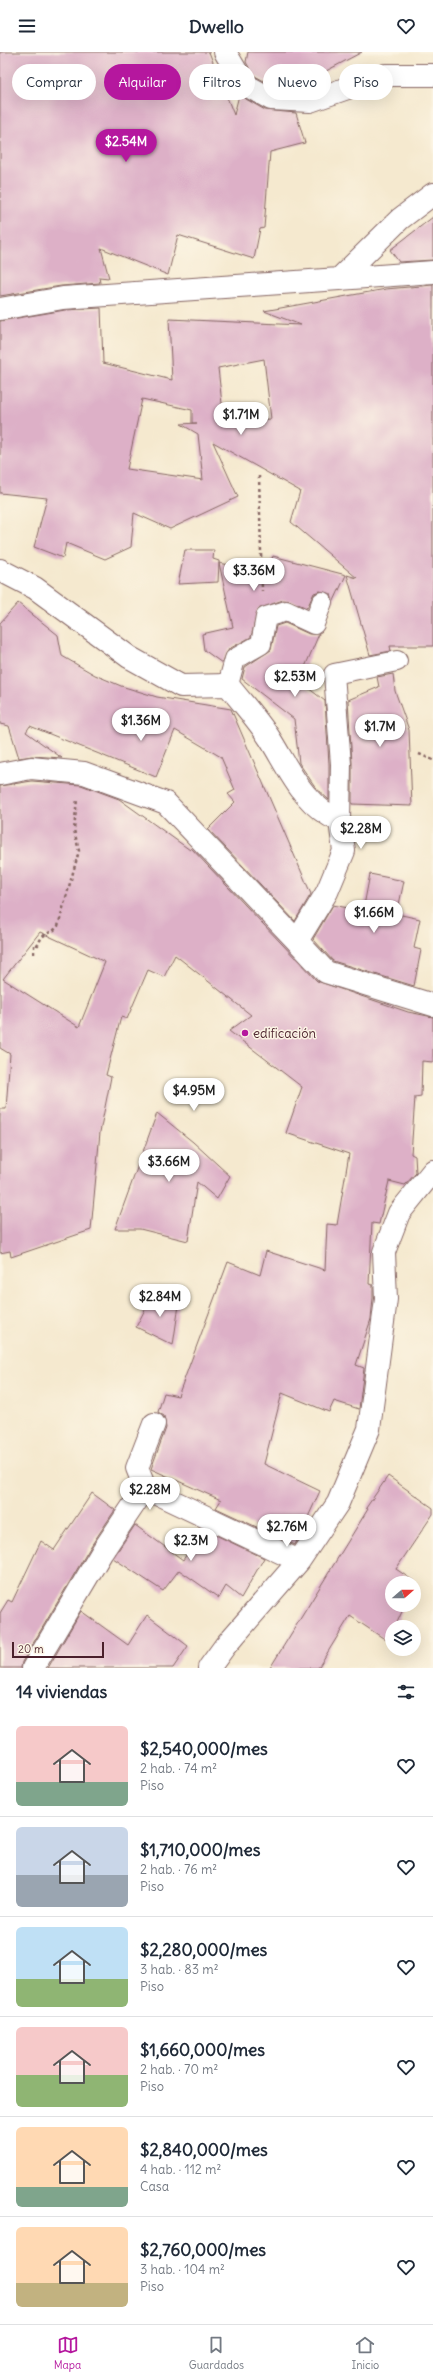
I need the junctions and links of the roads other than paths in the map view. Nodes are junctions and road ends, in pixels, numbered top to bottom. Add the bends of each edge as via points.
1 (225, 52) edge
2 (433, 76) edge
3 (433, 194) edge
4 (433, 272) edge
5 (339, 279) junction
6 (0, 309) edge
7 (0, 570) edge
8 (322, 602) dead end
9 (397, 661) dead end
10 (228, 685) junction
11 (0, 774) edge
12 (340, 821) junction
13 (297, 941) junction
14 (433, 1005) edge
15 (433, 1171) edge
16 (154, 1424) dead end
17 (145, 1488) junction
18 (298, 1561) junction
19 (33, 1668) edge
20 (209, 1668) edge

1 - 2 street via 244,84 272,99 310,101 385,75
3 - 5 street via 400,219
4 - 5 street
5 - 6 street via 63,298
7 - 10 street via 35,588 129,657 181,686
8 - 10 street via 314,624 286,611 266,617 261,644 234,659
9 - 12 street via 334,674 341,764
10 - 12 street via 269,738 294,783 328,816
11 - 13 street via 31,768 84,773 166,804
12 - 13 street via 344,851 327,892
13 - 14 street via 326,972
15 - 18 street via 399,1213 384,1252 386,1299 370,1429 338,1503
16 - 17 street via 137,1468
17 - 18 street
17 - 19 street via 102,1552
18 - 20 street

